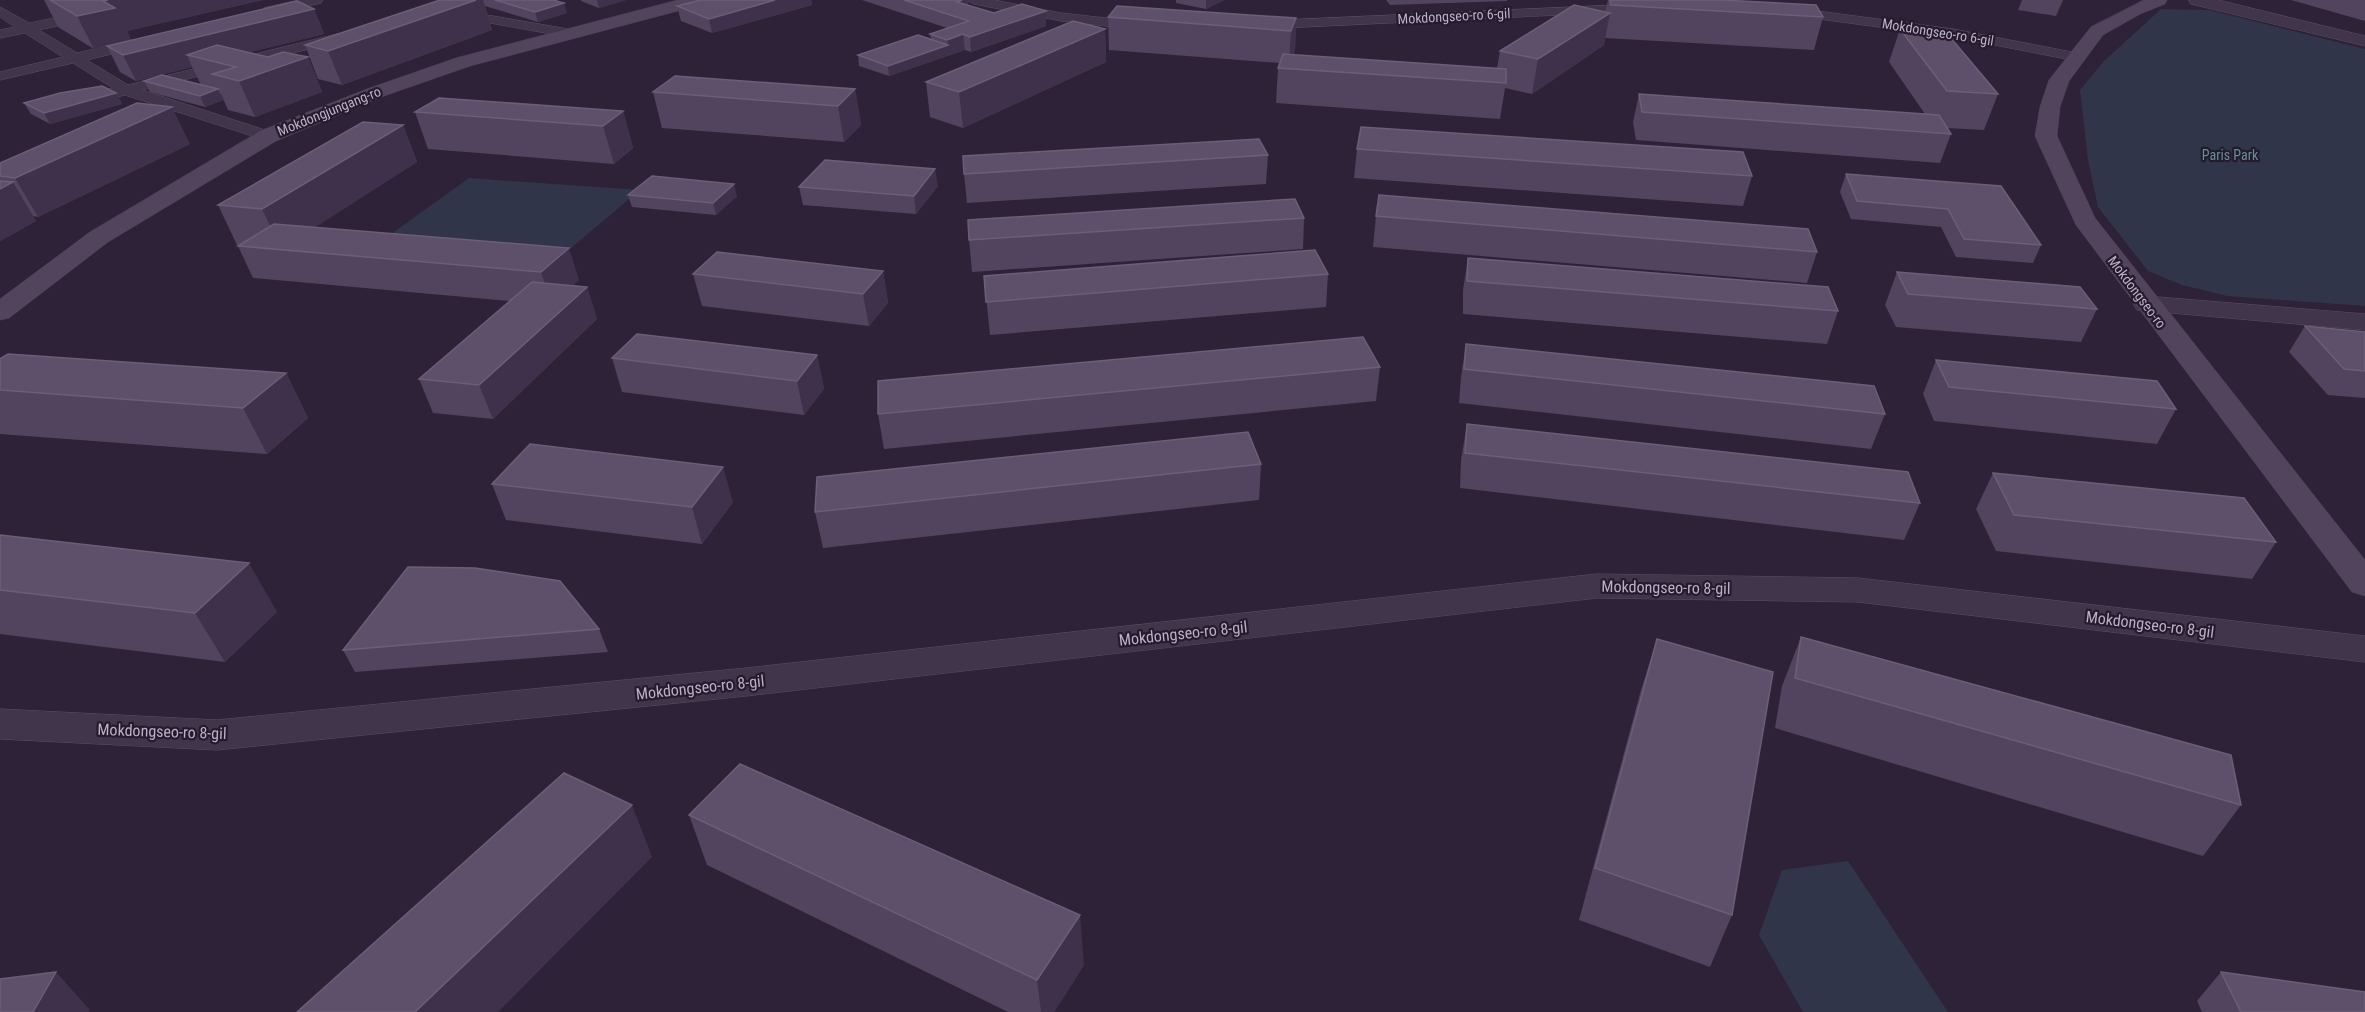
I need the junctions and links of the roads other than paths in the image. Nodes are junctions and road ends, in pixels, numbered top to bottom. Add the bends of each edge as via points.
1 (156, 0) edge
2 (316, 0) edge
3 (698, 0) edge
4 (974, 0) edge
5 (2159, 0) edge
6 (2197, 0) edge
7 (460, 5) edge
8 (1657, 8) edge
9 (0, 10) edge
10 (1768, 10) edge
11 (259, 14) edge
12 (1155, 26) dead end
13 (1246, 26) edge
14 (26, 28) junction
15 (0, 33) edge
16 (568, 33) junction
17 (352, 34) edge
18 (155, 39) edge
19 (2365, 41) edge
20 (2077, 57) junction
21 (75, 58) junction
22 (0, 76) edge
23 (126, 90) junction
24 (66, 104) edge
25 (268, 136) junction
26 (2146, 304) junction
27 (1, 311) edge
28 (2365, 322) edge
29 (2365, 584) edge
30 (2365, 649) edge
31 (0, 724) edge

1 - 14 street
2 - 11 street
3 - 16 main road, Mokdongjungang-ro
4 - 12 street via 1061,17
5 - 20 main road, Mokdongseo-ro via 2097,31
6 - 19 street
7 - 16 street via 484,18
8 - 13 street, Mokdongseo-ro 6-gil
9 - 14 street
10 - 20 street, Mokdongseo-ro 6-gil via 1953,33
14 - 15 street
14 - 21 street
16 - 25 main road, Mokdongjungang-ro via 452,66
17 - 23 street
18 - 21 street
20 - 26 main road, Mokdongseo-ro via 2059,80 2046,136 2084,220
21 - 22 street
21 - 23 street
23 - 24 street
23 - 25 street
25 - 27 main road, Mokdongjungang-ro via 99,237
26 - 28 street
26 - 29 main road, Mokdongseo-ro
30 - 31 street, Mokdongseo-ro 8-gil via 1858,590 1598,586 746,682 217,735

